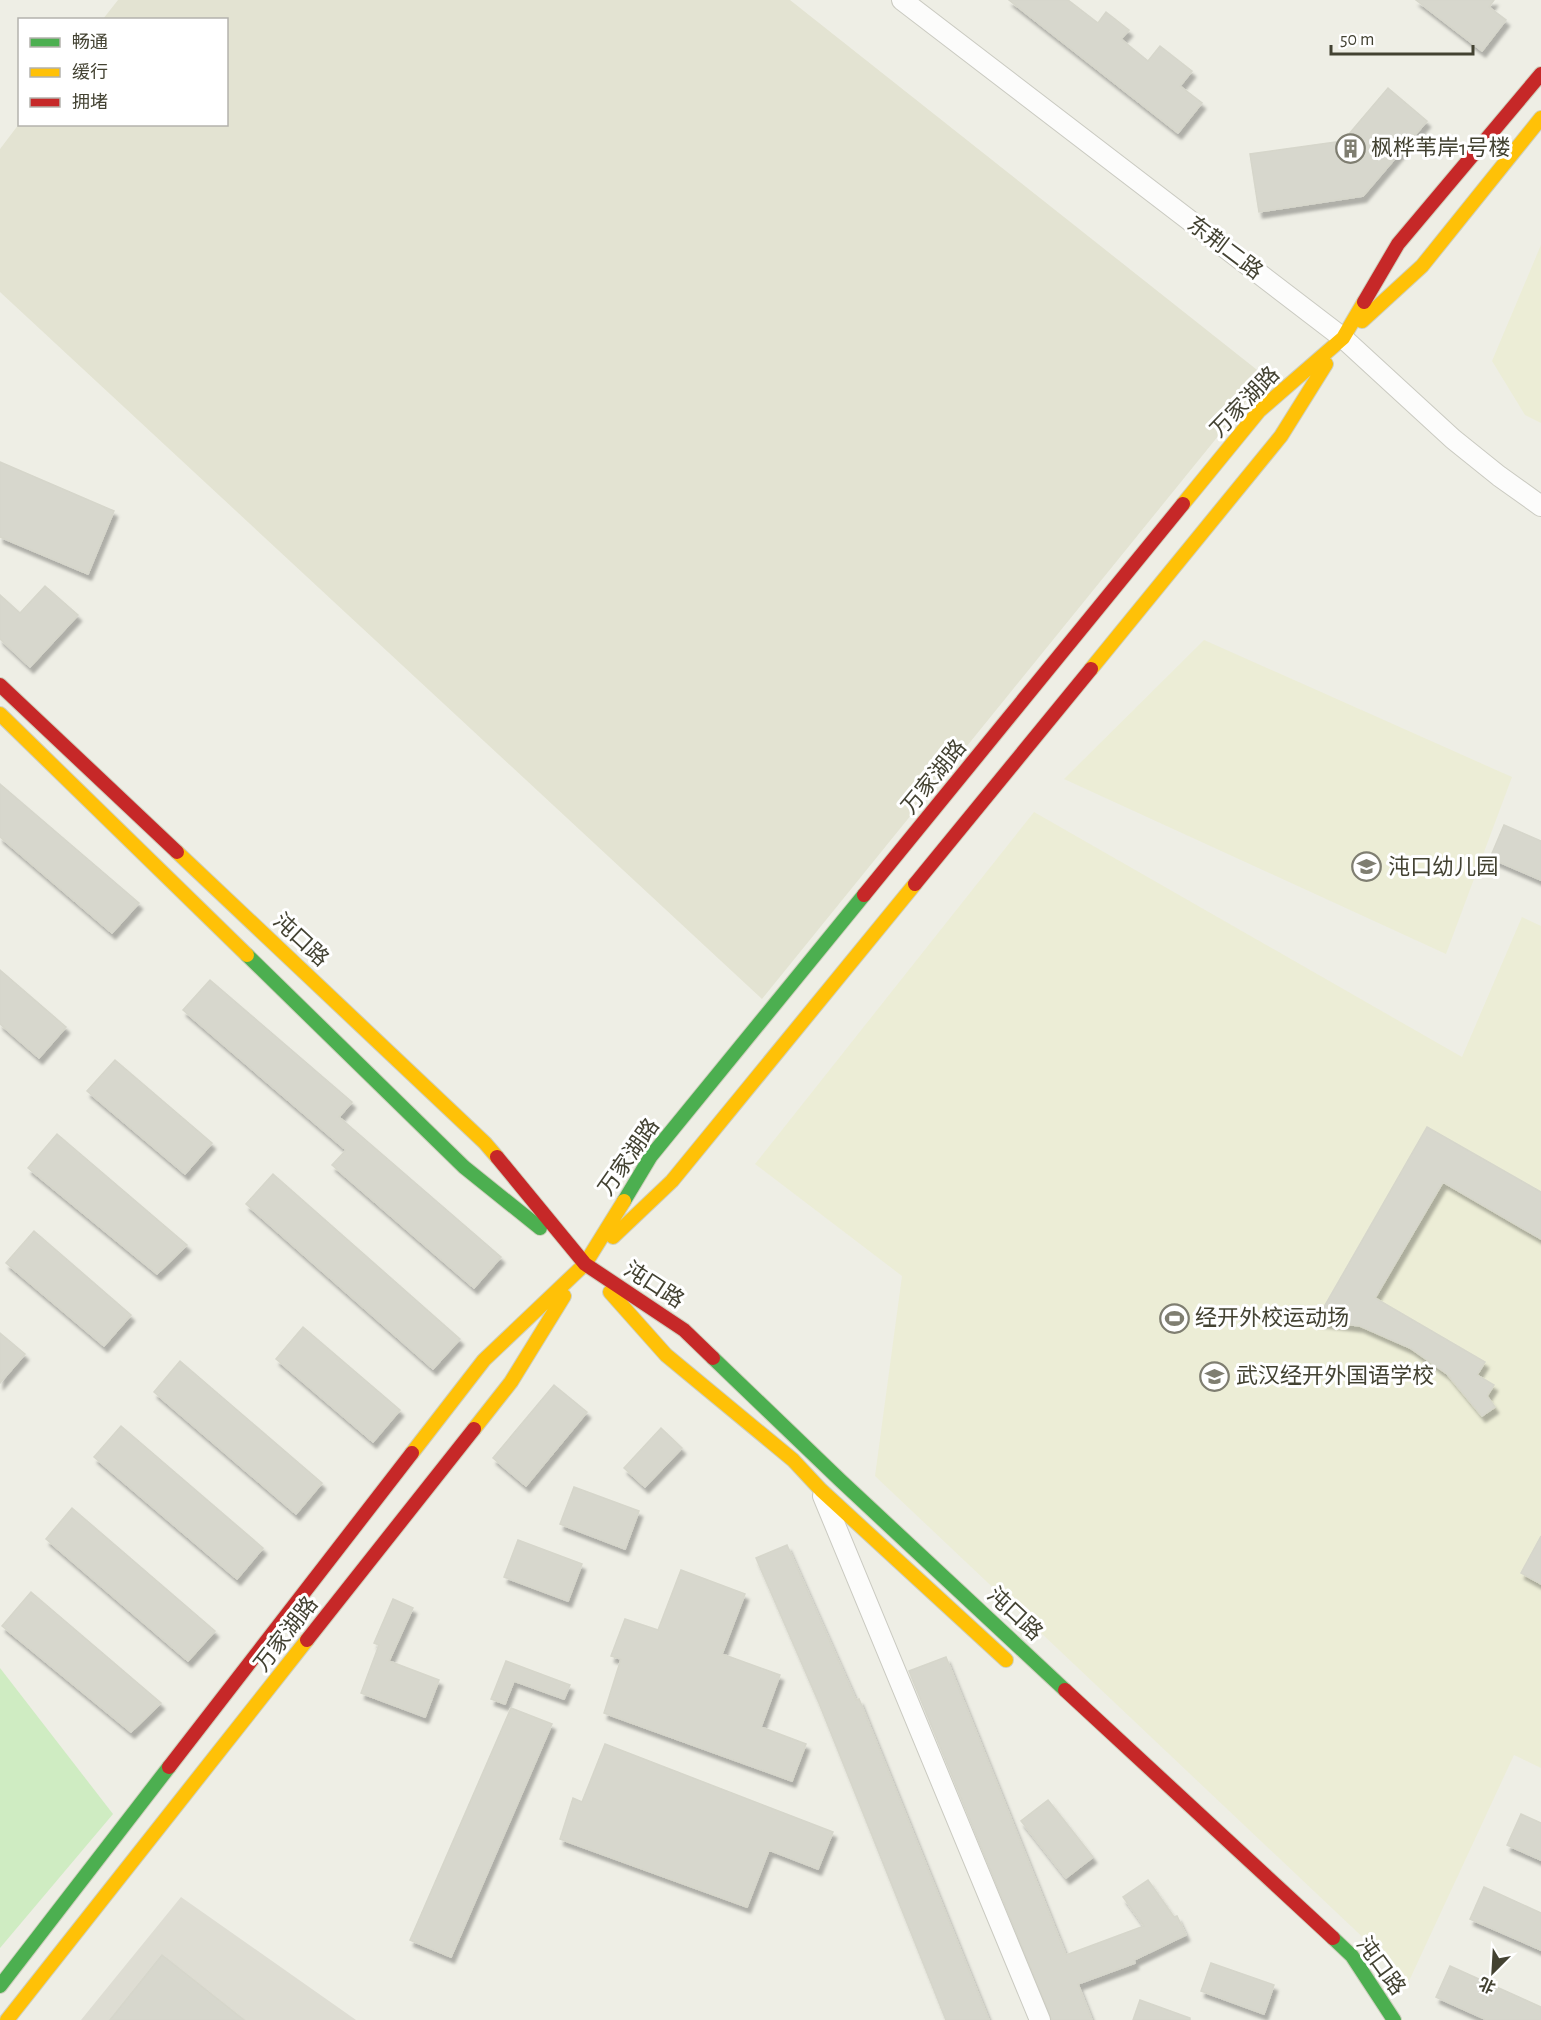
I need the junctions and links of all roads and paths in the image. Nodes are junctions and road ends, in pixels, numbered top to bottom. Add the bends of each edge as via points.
1 (902, 0) edge
2 (1541, 74) edge
3 (1541, 118) edge
4 (1343, 338) junction
5 (1541, 506) edge
6 (0, 685) edge
7 (0, 714) edge
8 (585, 1264) junction
9 (840, 1480) junction
10 (821, 1490) junction
11 (1014, 1668) dead end
12 (0, 1986) edge
13 (7, 2020) edge
14 (1040, 2020) edge
15 (1394, 2020) edge

1 - 4 street, 东荆二路
2 - 4 main road, 万家湖路 via 1398,244
3 - 4 main road, 万家湖路 via 1422,266
4 - 5 street, 东荆二路 via 1453,439
4 - 8 main road, 万家湖路 via 1281,436 695,1153
4 - 8 main road, 万家湖路 via 1259,411 651,1156
6 - 8 main road, 沌口路 via 484,1143
7 - 8 main road, 沌口路 via 464,1167
8 - 9 main road, 沌口路 via 684,1330
8 - 10 main road, 沌口路 via 666,1355 794,1460
8 - 12 main road, 万家湖路 via 484,1359
8 - 13 main road, 万家湖路 via 511,1382
9 - 10 street
9 - 15 main road, 沌口路 via 1352,1956
10 - 11 main road, 沌口路
10 - 14 street

